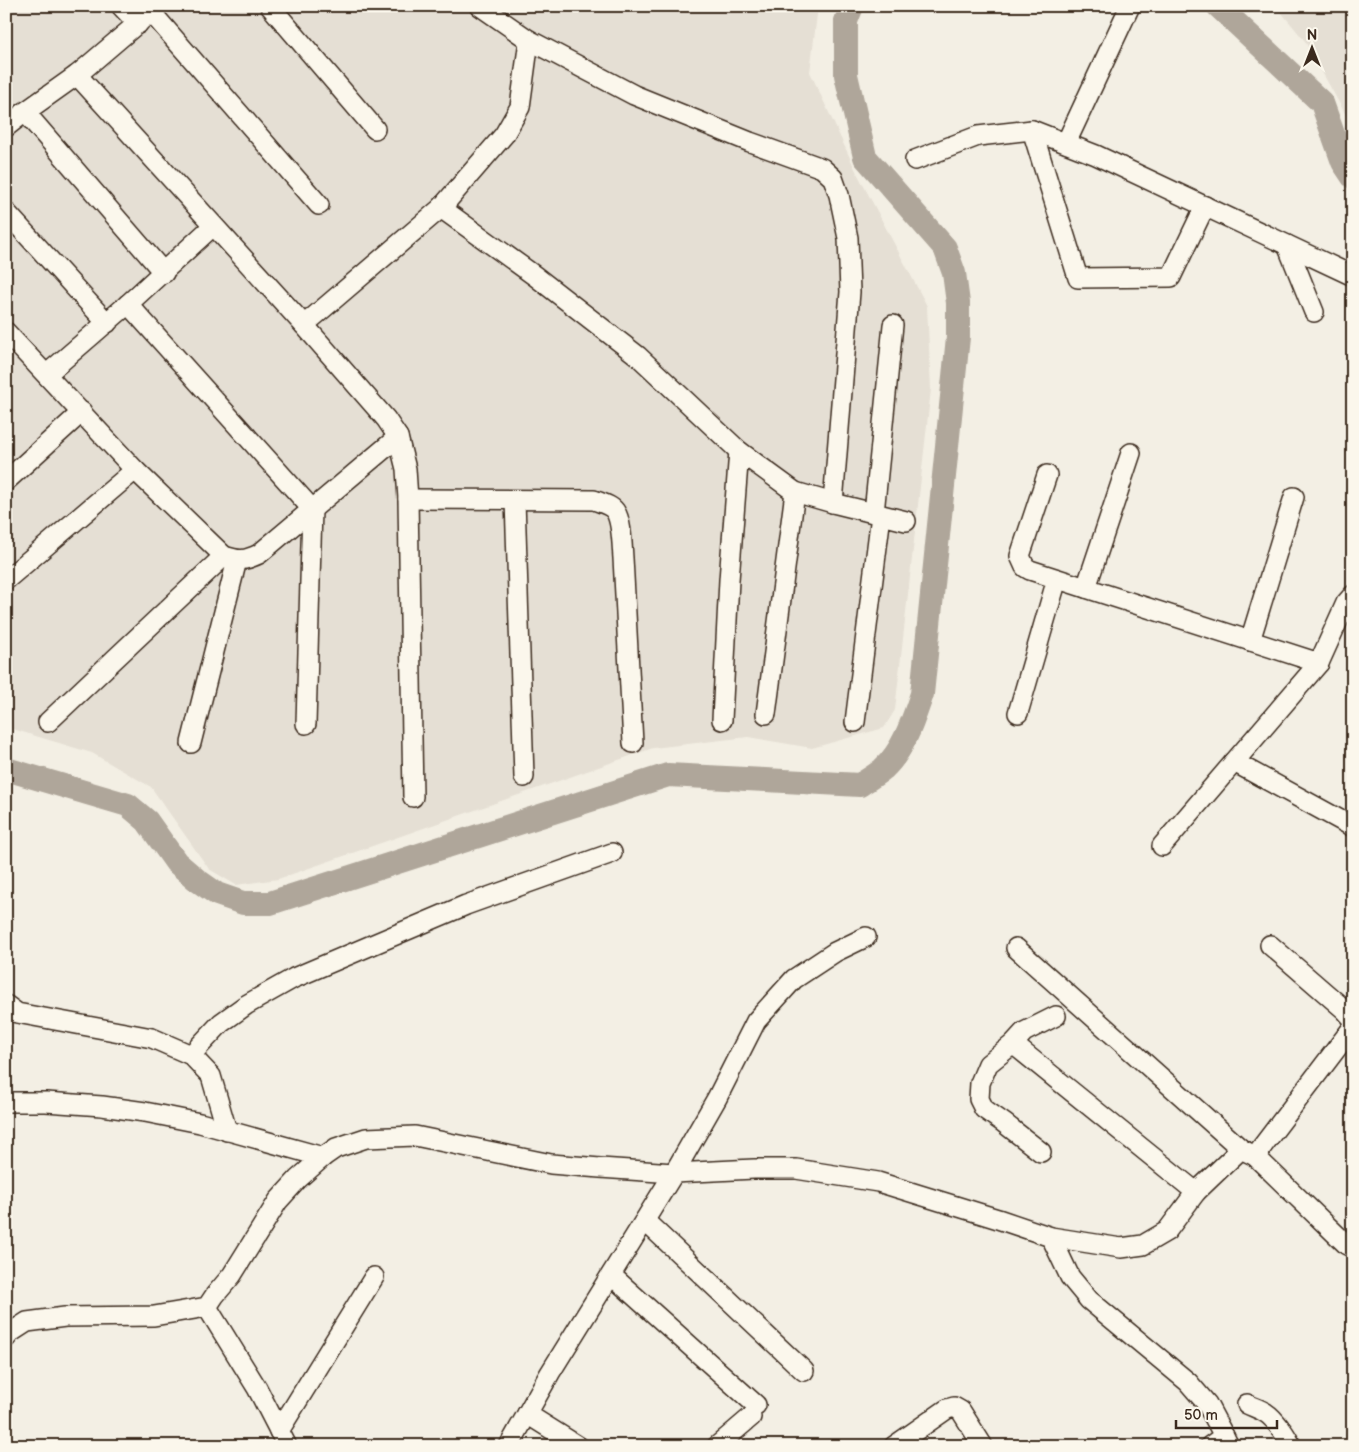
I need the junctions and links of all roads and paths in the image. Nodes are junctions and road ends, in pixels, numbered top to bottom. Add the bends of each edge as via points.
1 (121, 6) edge
2 (270, 6) edge
3 (480, 6) edge
4 (1130, 6) edge
5 (149, 14) edge
6 (529, 40) junction
7 (77, 74) junction
8 (25, 112) junction
9 (6, 127) edge
10 (375, 129) dead end
11 (1032, 130) junction
12 (1066, 143) junction
13 (915, 160) dead end
14 (319, 205) dead end
15 (1205, 206) junction
16 (442, 208) junction
17 (6, 212) edge
18 (214, 226) junction
19 (1287, 245) junction
20 (164, 273) junction
21 (1353, 276) edge
22 (128, 304) junction
23 (1314, 312) dead end
24 (107, 322) junction
25 (304, 325) junction
26 (893, 326) dead end
27 (6, 332) edge
28 (46, 374) junction
29 (82, 412) junction
30 (398, 437) junction
31 (740, 451) junction
32 (1131, 453) dead end
33 (135, 470) junction
34 (1047, 475) dead end
35 (6, 481) edge
36 (795, 492) junction
37 (1294, 497) dead end
38 (408, 499) junction
39 (515, 500) junction
40 (833, 503) junction
41 (312, 509) junction
42 (877, 514) junction
43 (906, 521) dead end
44 (231, 558) junction
45 (1057, 579) junction
46 (6, 580) edge
47 (1086, 588) junction
48 (1353, 594) edge
49 (1250, 641) junction
50 (1318, 663) junction
51 (1018, 712) dead end
52 (766, 714) dead end
53 (722, 720) dead end
54 (48, 722) dead end
55 (855, 722) dead end
56 (306, 724) dead end
57 (192, 743) dead end
58 (633, 743) dead end
59 (1234, 762) junction
60 (524, 777) dead end
61 (412, 796) dead end
62 (1353, 827) edge
63 (1162, 846) dead end
64 (612, 853) dead end
65 (866, 937) dead end
66 (1270, 946) dead end
67 (1016, 948) dead end
68 (6, 1006) edge
69 (1056, 1016) dead end
70 (1353, 1019) edge
71 (1353, 1027) edge
72 (1013, 1044) junction
73 (192, 1055) junction
74 (6, 1102) edge
75 (227, 1131) junction
76 (1041, 1152) dead end
77 (1248, 1152) junction
78 (323, 1157) junction
79 (674, 1173) junction
80 (1196, 1192) junction
81 (645, 1221) junction
82 (1052, 1237) junction
83 (1353, 1248) edge
84 (611, 1275) junction
85 (374, 1277) dead end
86 (208, 1307) junction
87 (7, 1332) edge
88 (804, 1371) dead end
89 (1247, 1404) dead end
90 (527, 1414) junction
91 (283, 1438) edge
92 (1221, 1443) edge
93 (510, 1446) edge
94 (578, 1446) edge
95 (717, 1446) edge
96 (894, 1446) edge
97 (983, 1446) edge
98 (1291, 1446) edge

1 - 5 street
2 - 10 street
3 - 6 street
4 - 12 street
5 - 7 street
5 - 14 street
6 - 16 street via 520,107 504,135
6 - 40 street via 634,95 822,168 833,178 848,238 850,292
7 - 8 street
7 - 18 street
8 - 9 street
8 - 20 street
11 - 12 street
11 - 13 street via 978,136
11 - 15 street via 1078,278 1171,277
12 - 15 street
15 - 19 street
16 - 25 street
16 - 31 street via 638,356
17 - 24 street
18 - 20 street
18 - 25 street
19 - 21 street
19 - 23 street
20 - 22 street
22 - 24 street
22 - 41 street
24 - 28 street
25 - 30 street
26 - 42 street
27 - 28 street
28 - 29 street
29 - 33 street
29 - 35 street
30 - 38 street via 406,469
30 - 41 street
31 - 36 street
31 - 53 street
32 - 47 street
33 - 44 street
33 - 46 street
34 - 45 street via 1020,556 1030,570
36 - 40 street
36 - 52 street
37 - 49 street
38 - 39 street
38 - 61 street
39 - 58 street via 594,500 615,511 622,543
39 - 60 street
40 - 42 street
41 - 44 street via 259,554 246,560
41 - 56 street
42 - 43 street
42 - 55 street
44 - 54 street
44 - 57 street
45 - 47 street
45 - 51 street
47 - 49 street
48 - 50 street
49 - 50 street
50 - 59 street
59 - 62 street
59 - 63 street
64 - 73 street via 466,905 294,978 221,1023
65 - 79 street via 835,952 794,979 756,1021
66 - 70 street
67 - 77 street
68 - 73 street via 17,1013 152,1038
69 - 72 street via 1024,1032
71 - 77 street
72 - 76 street via 988,1064 980,1083 979,1099 984,1110
72 - 80 street
73 - 75 street via 211,1076
74 - 75 street via 102,1106 200,1122
75 - 78 street
77 - 80 street
77 - 83 street
78 - 79 street via 336,1148 366,1138 415,1136 551,1164
78 - 86 street via 278,1201
79 - 81 street
79 - 82 street via 796,1169 878,1182
80 - 82 street via 1167,1232 1142,1245 1121,1248
81 - 84 street
81 - 88 street
82 - 92 street via 1070,1277 1089,1300 1188,1382 1207,1404
84 - 90 street
84 - 95 street via 754,1411
85 - 91 street
86 - 87 street via 154,1316 65,1317 27,1322
86 - 91 street
89 - 98 street via 1267,1414
90 - 93 street
90 - 94 street
96 - 97 street via 954,1407 961,1411

